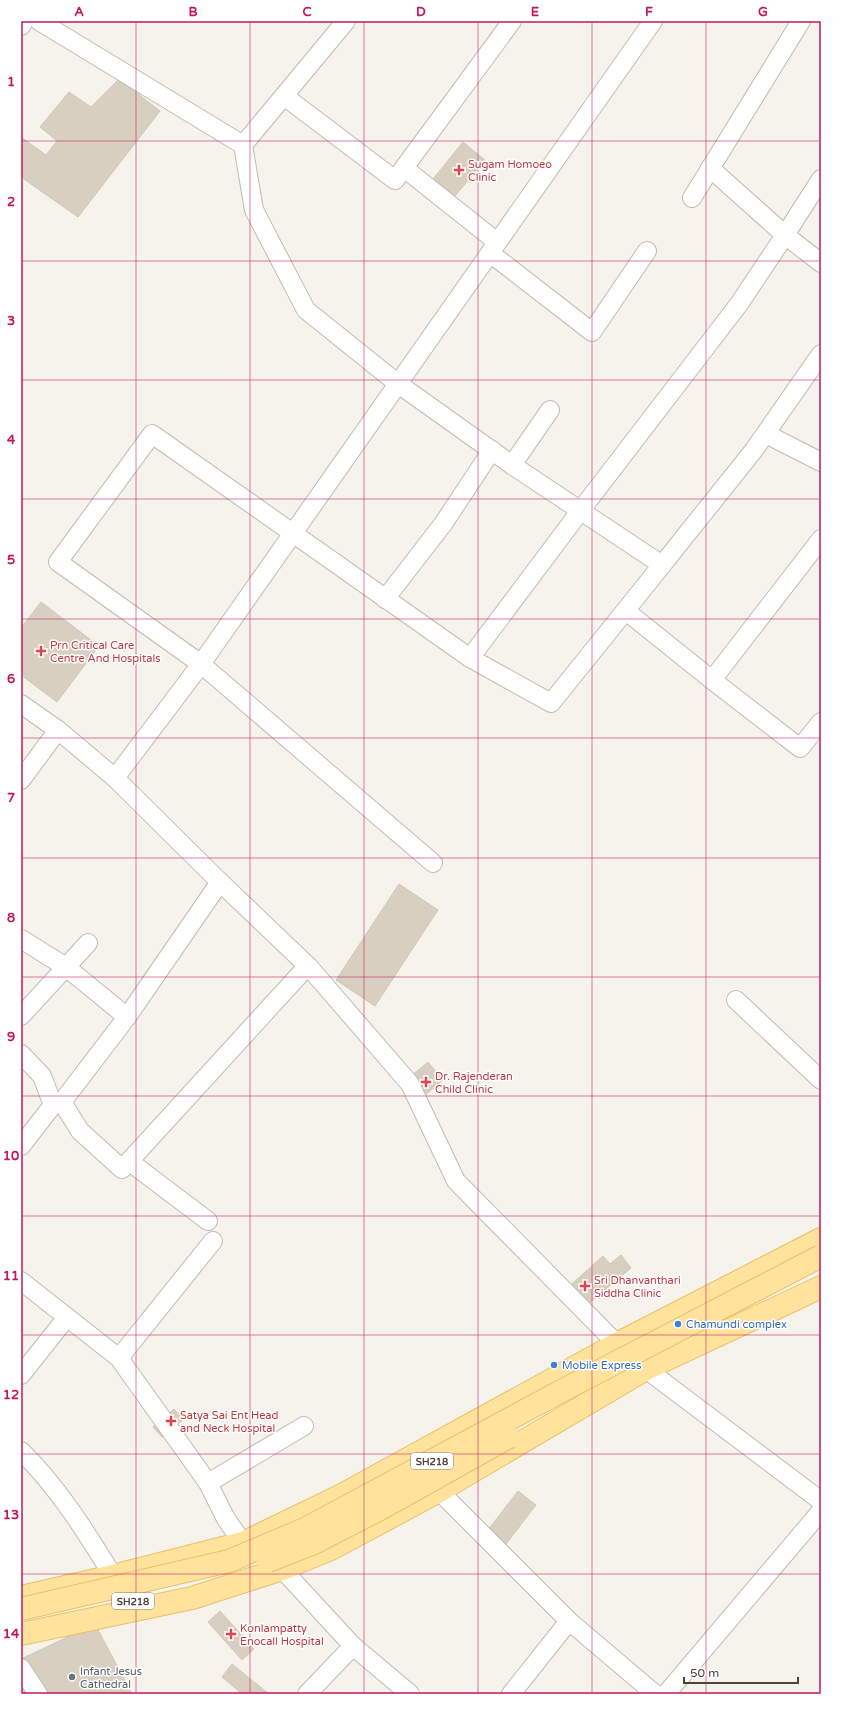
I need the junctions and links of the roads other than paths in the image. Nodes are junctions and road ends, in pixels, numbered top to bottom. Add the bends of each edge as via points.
1 (24, 21) edge
2 (39, 21) edge
3 (346, 21) edge
4 (512, 21) edge
5 (653, 21) edge
6 (801, 21) edge
7 (21, 26) edge
8 (284, 96) junction
9 (243, 145) junction
10 (404, 168) junction
11 (710, 168) junction
12 (821, 179) edge
13 (692, 198) dead end
14 (785, 234) junction
15 (494, 247) junction
16 (647, 251) dead end
17 (821, 263) edge
18 (821, 354) edge
19 (397, 383) junction
20 (550, 410) dead end
21 (766, 434) junction
22 (492, 450) junction
23 (821, 462) edge
24 (512, 464) junction
25 (581, 510) junction
26 (292, 534) junction
27 (821, 539) edge
28 (662, 565) junction
29 (385, 599) junction
30 (626, 611) junction
31 (470, 658) junction
32 (201, 664) junction
33 (712, 680) junction
34 (21, 704) edge
35 (821, 722) edge
36 (58, 730) junction
37 (115, 778) junction
38 (21, 780) edge
39 (433, 863) dead end
40 (220, 882) junction
41 (21, 939) edge
42 (88, 943) dead end
43 (66, 967) junction
44 (309, 967) junction
45 (736, 1000) dead end
46 (21, 1016) edge
47 (127, 1017) junction
48 (21, 1054) edge
49 (821, 1080) edge
50 (58, 1104) junction
51 (21, 1146) edge
52 (130, 1162) junction
53 (208, 1221) dead end
54 (821, 1239) edge
55 (213, 1241) dead end
56 (821, 1256) edge
57 (821, 1271) edge
58 (22, 1283) edge
59 (821, 1287) edge
60 (67, 1316) junction
61 (617, 1344) junction
62 (119, 1358) junction
63 (646, 1369) junction
64 (21, 1374) edge
65 (304, 1426) dead end
66 (21, 1451) edge
67 (208, 1483) junction
68 (439, 1491) junction
69 (821, 1501) edge
70 (821, 1511) edge
71 (243, 1542) junction
72 (282, 1569) junction
73 (113, 1576) junction
74 (22, 1599) edge
75 (569, 1621) junction
76 (21, 1624) edge
77 (21, 1634) edge
78 (353, 1646) junction
79 (21, 1668) edge
80 (38, 1694) edge
81 (308, 1694) edge
82 (410, 1694) edge
83 (512, 1694) edge
84 (655, 1694) edge
85 (666, 1694) edge

1 - 7 street
2 - 9 street
3 - 8 street
4 - 10 street
5 - 15 street
6 - 11 street
8 - 9 street
8 - 10 street via 395,180
9 - 19 street via 254,210 306,310
10 - 15 street
11 - 13 street
11 - 14 street
12 - 14 street
14 - 17 street
14 - 25 street via 739,304
15 - 16 street via 592,332
15 - 19 street
18 - 21 street
19 - 22 street
19 - 26 street
20 - 24 street
21 - 23 street
21 - 28 street
22 - 24 street
22 - 29 street via 443,524
24 - 25 street
25 - 28 street
25 - 31 street
26 - 29 street
26 - 32 street
26 - 32 street via 152,434 58,562
27 - 33 street
28 - 30 street
29 - 31 street
30 - 31 street via 551,703
30 - 33 street
32 - 37 street
32 - 39 street
33 - 35 street via 800,748
34 - 36 street
36 - 37 street
36 - 38 street
37 - 40 street
40 - 44 street
40 - 47 street
41 - 43 street
42 - 43 street
43 - 46 street
43 - 47 street
44 - 52 street
44 - 61 street via 410,1084 456,1181
45 - 49 street
47 - 50 street
48 - 50 street via 42,1076
50 - 51 street
50 - 52 street via 80,1131 122,1170
52 - 53 street
54 - 61 main road
55 - 62 street
56 - 74 main road, SH218, bridge via 567,1388 305,1529 229,1560
57 - 76 main road, SH218, bridge via 748,1307 314,1543 243,1571 185,1588
58 - 60 street
59 - 63 main road
60 - 62 street
60 - 64 street
61 - 63 street
61 - 71 main road via 342,1496
62 - 67 street
63 - 68 main road
63 - 69 street
65 - 67 street
66 - 73 street via 37,1467 84,1529
67 - 71 street via 226,1519
68 - 72 main road via 331,1549
68 - 75 street
70 - 85 street
71 - 73 main road
72 - 77 main road via 192,1598
72 - 78 street
73 - 74 main road
75 - 83 street
75 - 84 street
78 - 81 street
78 - 82 street
79 - 80 street

